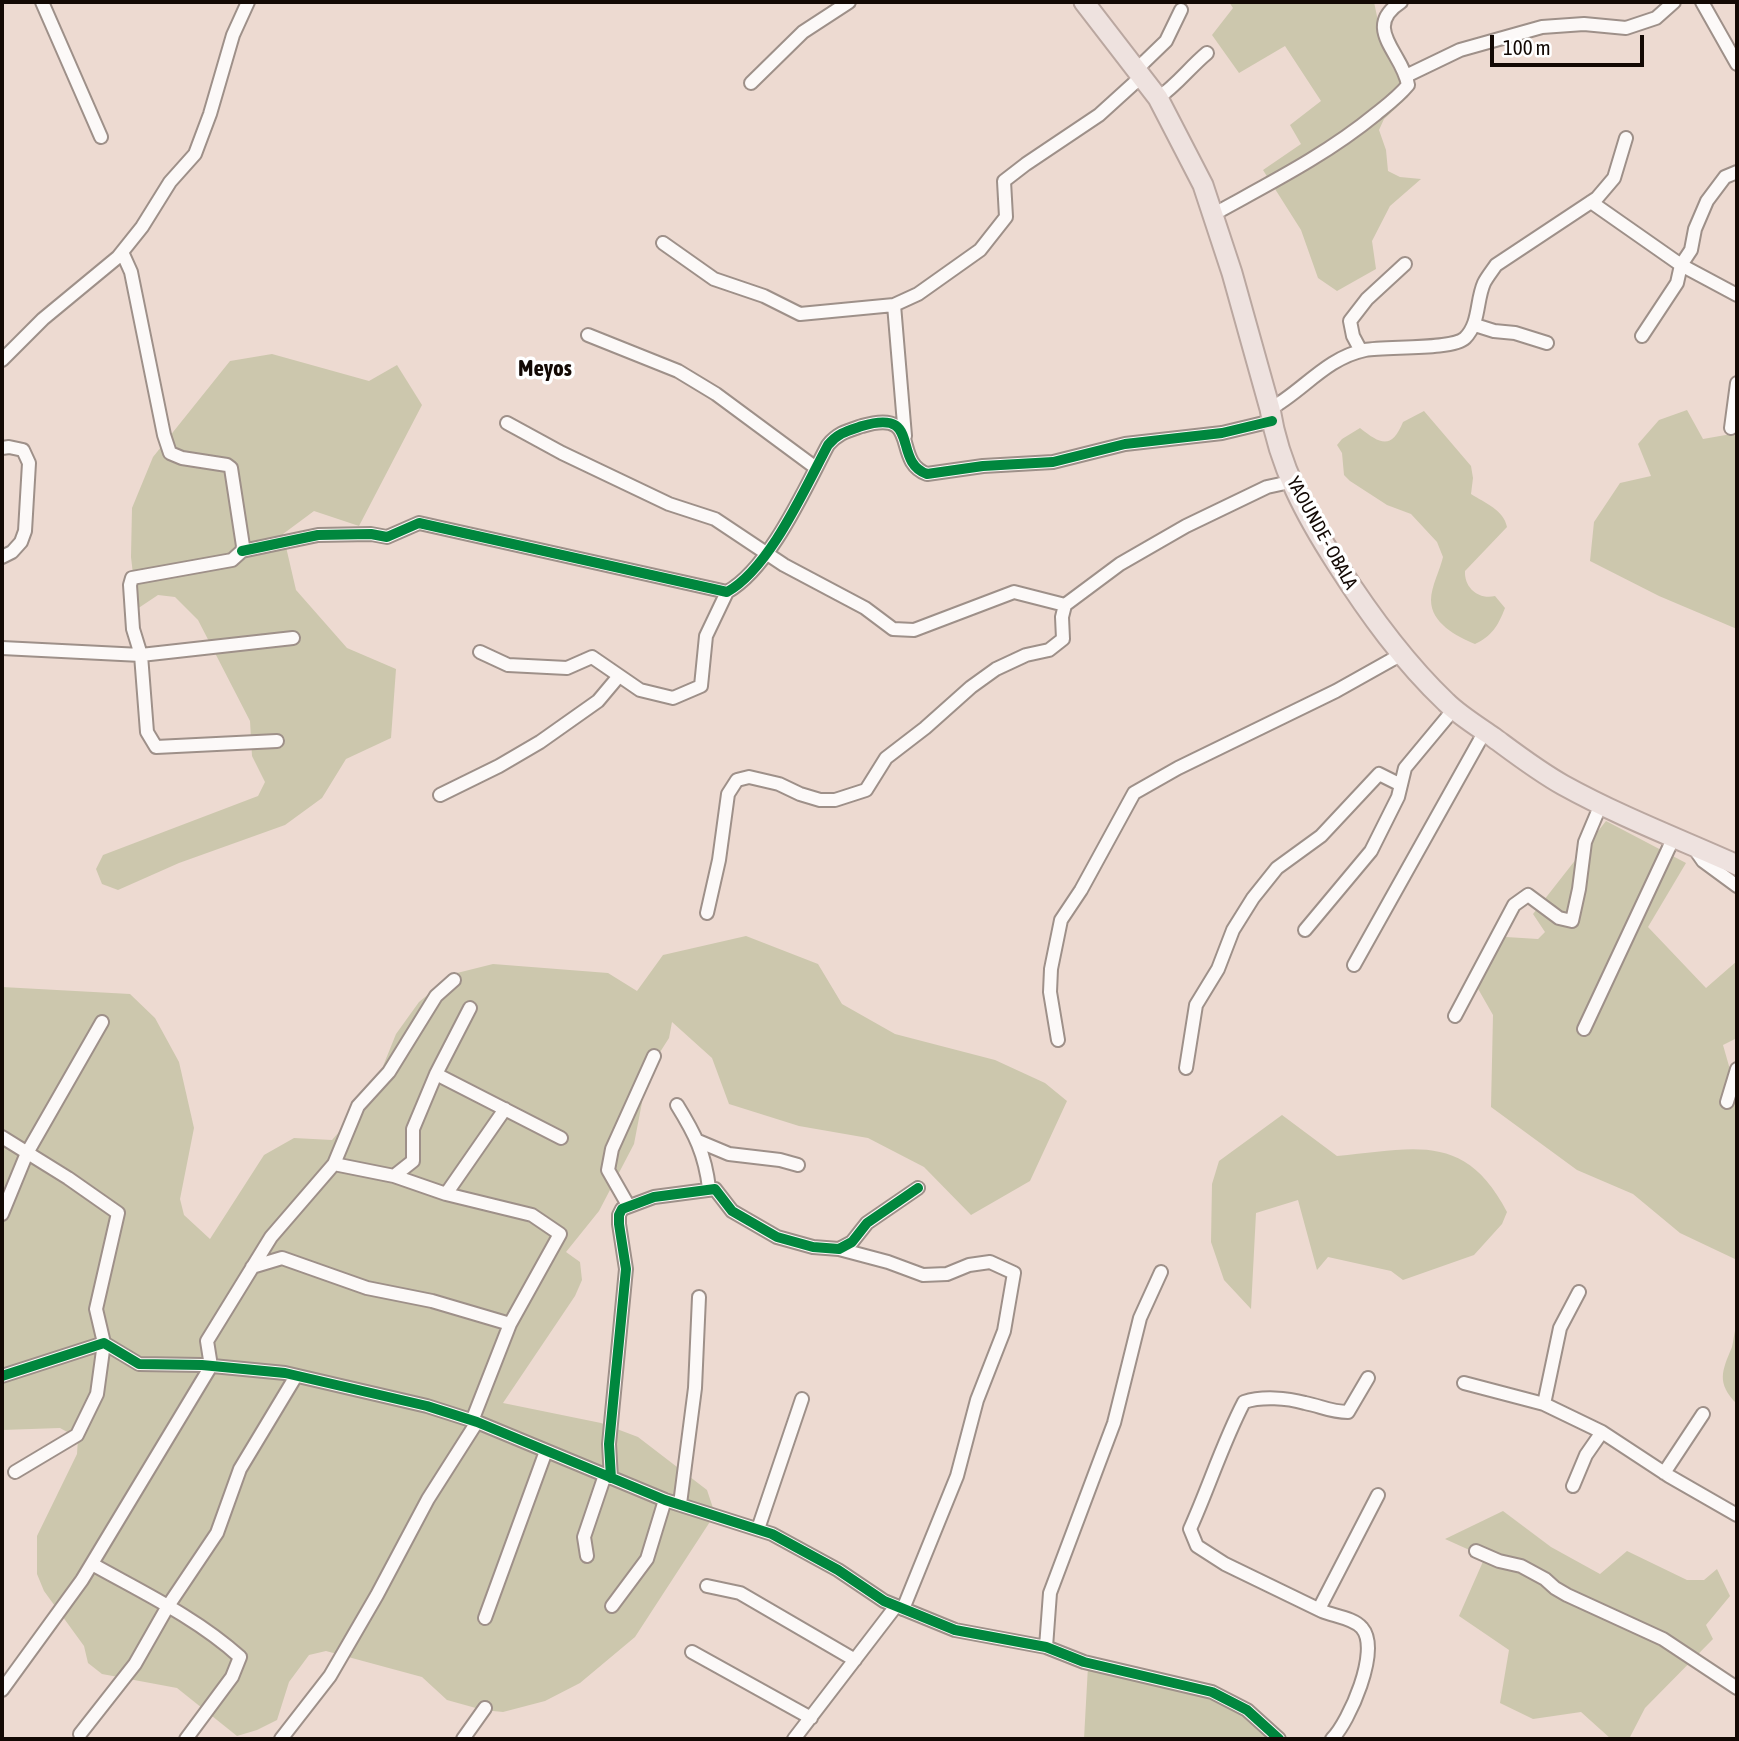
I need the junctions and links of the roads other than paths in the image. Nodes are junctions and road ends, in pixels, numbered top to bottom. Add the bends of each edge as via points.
1 (42, 2) edge
2 (248, 2) edge
3 (849, 2) edge
4 (1084, 2) edge
5 (1401, 2) edge
6 (1674, 2) edge
7 (1702, 2) edge
8 (1181, 10) dead end
9 (1208, 52) dead end
10 (1737, 64) edge
11 (1140, 72) junction
12 (1406, 76) junction
13 (751, 83) dead end
14 (1158, 98) junction
15 (101, 137) dead end
16 (1626, 138) dead end
17 (1737, 172) edge
18 (1591, 202) junction
19 (1214, 214) junction
20 (663, 243) dead end
21 (122, 252) junction
22 (1405, 264) dead end
23 (1681, 265) junction
24 (1737, 295) edge
25 (894, 305) junction
26 (1475, 325) junction
27 (588, 335) dead end
28 (1642, 336) dead end
29 (1547, 343) dead end
30 (1361, 351) junction
31 (2, 360) edge
32 (1737, 383) edge
33 (1271, 415) junction
34 (507, 423) dead end
35 (1731, 428) dead end
36 (905, 437) junction
37 (2, 447) edge
38 (816, 468) junction
39 (1290, 482) junction
40 (242, 551) junction
41 (767, 553) junction
42 (2, 557) edge
43 (727, 592) junction
44 (1065, 605) junction
45 (293, 638) dead end
46 (2, 648) edge
47 (480, 652) dead end
48 (1402, 654) junction
49 (141, 655) junction
50 (619, 676) junction
51 (1454, 709) junction
52 (1485, 732) junction
53 (277, 741) dead end
54 (1401, 785) junction
55 (440, 795) dead end
56 (1601, 804) junction
57 (1682, 842) junction
58 (1737, 865) edge
59 (1737, 886) edge
60 (707, 913) dead end
61 (1305, 930) dead end
62 (1354, 965) dead end
63 (454, 980) dead end
64 (470, 1008) dead end
65 (1455, 1016) dead end
66 (102, 1022) dead end
67 (1584, 1029) dead end
68 (1058, 1040) dead end
69 (654, 1056) dead end
70 (1186, 1068) dead end
71 (1737, 1069) edge
72 (436, 1074) junction
73 (1727, 1102) dead end
74 (677, 1105) dead end
75 (505, 1109) junction
76 (2, 1137) edge
77 (561, 1138) dead end
78 (698, 1141) junction
79 (27, 1153) junction
80 (334, 1164) junction
81 (798, 1165) dead end
82 (394, 1176) junction
83 (709, 1188) junction
84 (918, 1188) dead end
85 (446, 1194) junction
86 (628, 1205) junction
87 (2, 1214) edge
88 (839, 1249) junction
89 (253, 1267) junction
90 (1161, 1272) dead end
91 (1579, 1292) dead end
92 (699, 1297) dead end
93 (510, 1324) junction
94 (104, 1343) junction
95 (211, 1366) junction
96 (2, 1376) edge
97 (296, 1376) junction
98 (1368, 1378) dead end
99 (1464, 1383) dead end
100 (802, 1399) dead end
101 (1544, 1404) junction
102 (1703, 1414) dead end
103 (474, 1421) junction
104 (1602, 1432) junction
105 (546, 1451) junction
106 (15, 1472) dead end
107 (1664, 1472) junction
108 (608, 1476) junction
109 (1573, 1486) dead end
110 (1378, 1495) dead end
111 (665, 1500) junction
112 (680, 1504) junction
113 (1737, 1515) edge
114 (758, 1530) junction
115 (1476, 1551) dead end
116 (587, 1556) dead end
117 (92, 1564) junction
118 (707, 1586) dead end
119 (168, 1606) junction
120 (612, 1606) dead end
121 (900, 1607) junction
122 (1322, 1611) junction
123 (485, 1618) dead end
124 (1046, 1647) junction
125 (692, 1652) dead end
126 (855, 1660) junction
127 (1737, 1688) edge
128 (2, 1690) edge
129 (485, 1709) dead end
130 (811, 1718) junction
131 (80, 1734) dead end
132 (186, 1739) edge
133 (281, 1739) edge
134 (463, 1739) edge
135 (794, 1739) edge
136 (1279, 1739) edge
137 (1332, 1739) edge

1 - 15 street
2 - 21 street via 195,154
3 - 13 street via 803,32
4 - 11 highway, YAOUNDE - OBALA
5 - 12 street via 1386,16 1383,28
6 - 12 street via 1656,18 1626,28 1542,26 1460,50
7 - 10 street
8 - 11 street via 1166,41
9 - 14 street
11 - 14 highway, YAOUNDE - OBALA
11 - 25 street via 1099,115 1004,181 1006,217 981,250 918,294
12 - 19 street via 1408,85 1401,94 1348,136
14 - 19 highway, YAOUNDE - OBALA
16 - 18 street via 1614,178
17 - 23 street via 1725,177 1707,201 1691,250
18 - 23 street
18 - 26 street via 1496,265 1485,281
19 - 33 highway, YAOUNDE - OBALA
20 - 25 street via 714,279 800,314
21 - 31 street
21 - 40 street via 131,272 170,453 231,468
22 - 30 street via 1350,321
23 - 24 street
23 - 28 street via 1677,284
25 - 36 street
26 - 29 street
26 - 30 street via 1460,342
27 - 38 street via 678,371
30 - 33 street via 1327,365
32 - 35 street
33 - 36 street via 1222,433 1125,444 1053,462 928,474 913,464
33 - 39 highway, YAOUNDE - OBALA
34 - 41 street via 669,504 715,519
36 - 38 street via 899,428 883,421 837,434
37 - 42 street via 23,450 29,463 21,542
38 - 41 street
39 - 44 street via 1267,486 1186,526
39 - 48 highway, YAOUNDE - OBALA via 1365,609
40 - 43 street via 318,535 387,537 419,523
40 - 49 street via 232,560 132,579 133,629
41 - 43 street
41 - 44 street via 865,608 893,629 914,630 1014,592
43 - 50 street via 706,636 701,686 673,698 640,690
44 - 60 street via 1063,639 1049,650 996,669 971,687 886,758 866,790 820,800 750,776 737,780 728,794
45 - 49 street
46 - 49 street
47 - 50 street via 508,664 567,668 592,657
48 - 51 highway, YAOUNDE - OBALA
48 - 68 street via 1134,793 1061,920 1050,992
49 - 53 street via 147,732 156,747
50 - 55 street via 598,701 540,742
51 - 52 highway, YAOUNDE - OBALA
51 - 54 street via 1405,768
52 - 56 highway, YAOUNDE - OBALA via 1534,767
52 - 62 street
54 - 61 street via 1371,851
54 - 70 street via 1379,774 1321,836 1277,868 1253,898 1196,1005
56 - 57 highway, YAOUNDE - OBALA
56 - 65 street via 1584,842 1572,921 1559,918 1528,895 1514,905
57 - 58 highway, YAOUNDE - OBALA
57 - 59 street
57 - 67 street
63 - 80 street via 436,996 389,1072 358,1106
64 - 72 street
66 - 79 street
69 - 86 street via 612,1149 608,1170
71 - 73 street
72 - 75 street
72 - 82 street via 414,1129 414,1161
74 - 78 street
75 - 77 street
75 - 85 street
76 - 79 street
78 - 81 street via 729,1154
78 - 83 street
79 - 87 street
79 - 94 street via 118,1213 96,1309
80 - 82 street
80 - 89 street via 271,1237
82 - 85 street
83 - 86 street
83 - 88 street via 715,1189 732,1211 777,1237
84 - 88 street
85 - 93 street via 532,1214 559,1234
86 - 108 street via 619,1215 626,1269
88 - 121 street via 923,1275 947,1274 990,1262 1014,1273 1004,1331 977,1400 957,1476
89 - 93 street via 282,1258 367,1288
89 - 95 street via 207,1340
90 - 124 street via 1140,1318 1114,1423 1050,1593
91 - 101 street via 1560,1328
92 - 112 street via 695,1388
93 - 103 street
94 - 95 street via 139,1364
94 - 96 street
94 - 106 street via 97,1394 77,1435
95 - 97 street
95 - 117 street
97 - 103 street
97 - 119 street via 240,1469 217,1534
98 - 122 street via 1348,1412 1332,1412 1304,1402 1256,1398 1244,1402 1190,1529 1197,1546 1225,1564
99 - 101 street
100 - 114 street
101 - 104 street
102 - 107 street
103 - 105 street
103 - 133 street via 330,1676
104 - 107 street
104 - 109 street
105 - 108 street
105 - 123 street
107 - 113 street
108 - 111 street
108 - 116 street via 584,1537
110 - 122 street via 1325,1594
111 - 112 street
111 - 120 street via 647,1559
112 - 114 street
114 - 121 street
115 - 127 street via 1521,1566 1567,1595 1663,1639
117 - 119 street
117 - 128 street
118 - 126 street via 740,1593
119 - 131 street via 135,1664
119 - 132 street via 240,1657 232,1677
121 - 124 street via 955,1630
121 - 126 street
122 - 137 street via 1362,1626 1368,1637 1355,1702
124 - 136 street via 1084,1662 1212,1692 1247,1710
125 - 130 street
126 - 130 street
129 - 134 street
130 - 135 street

